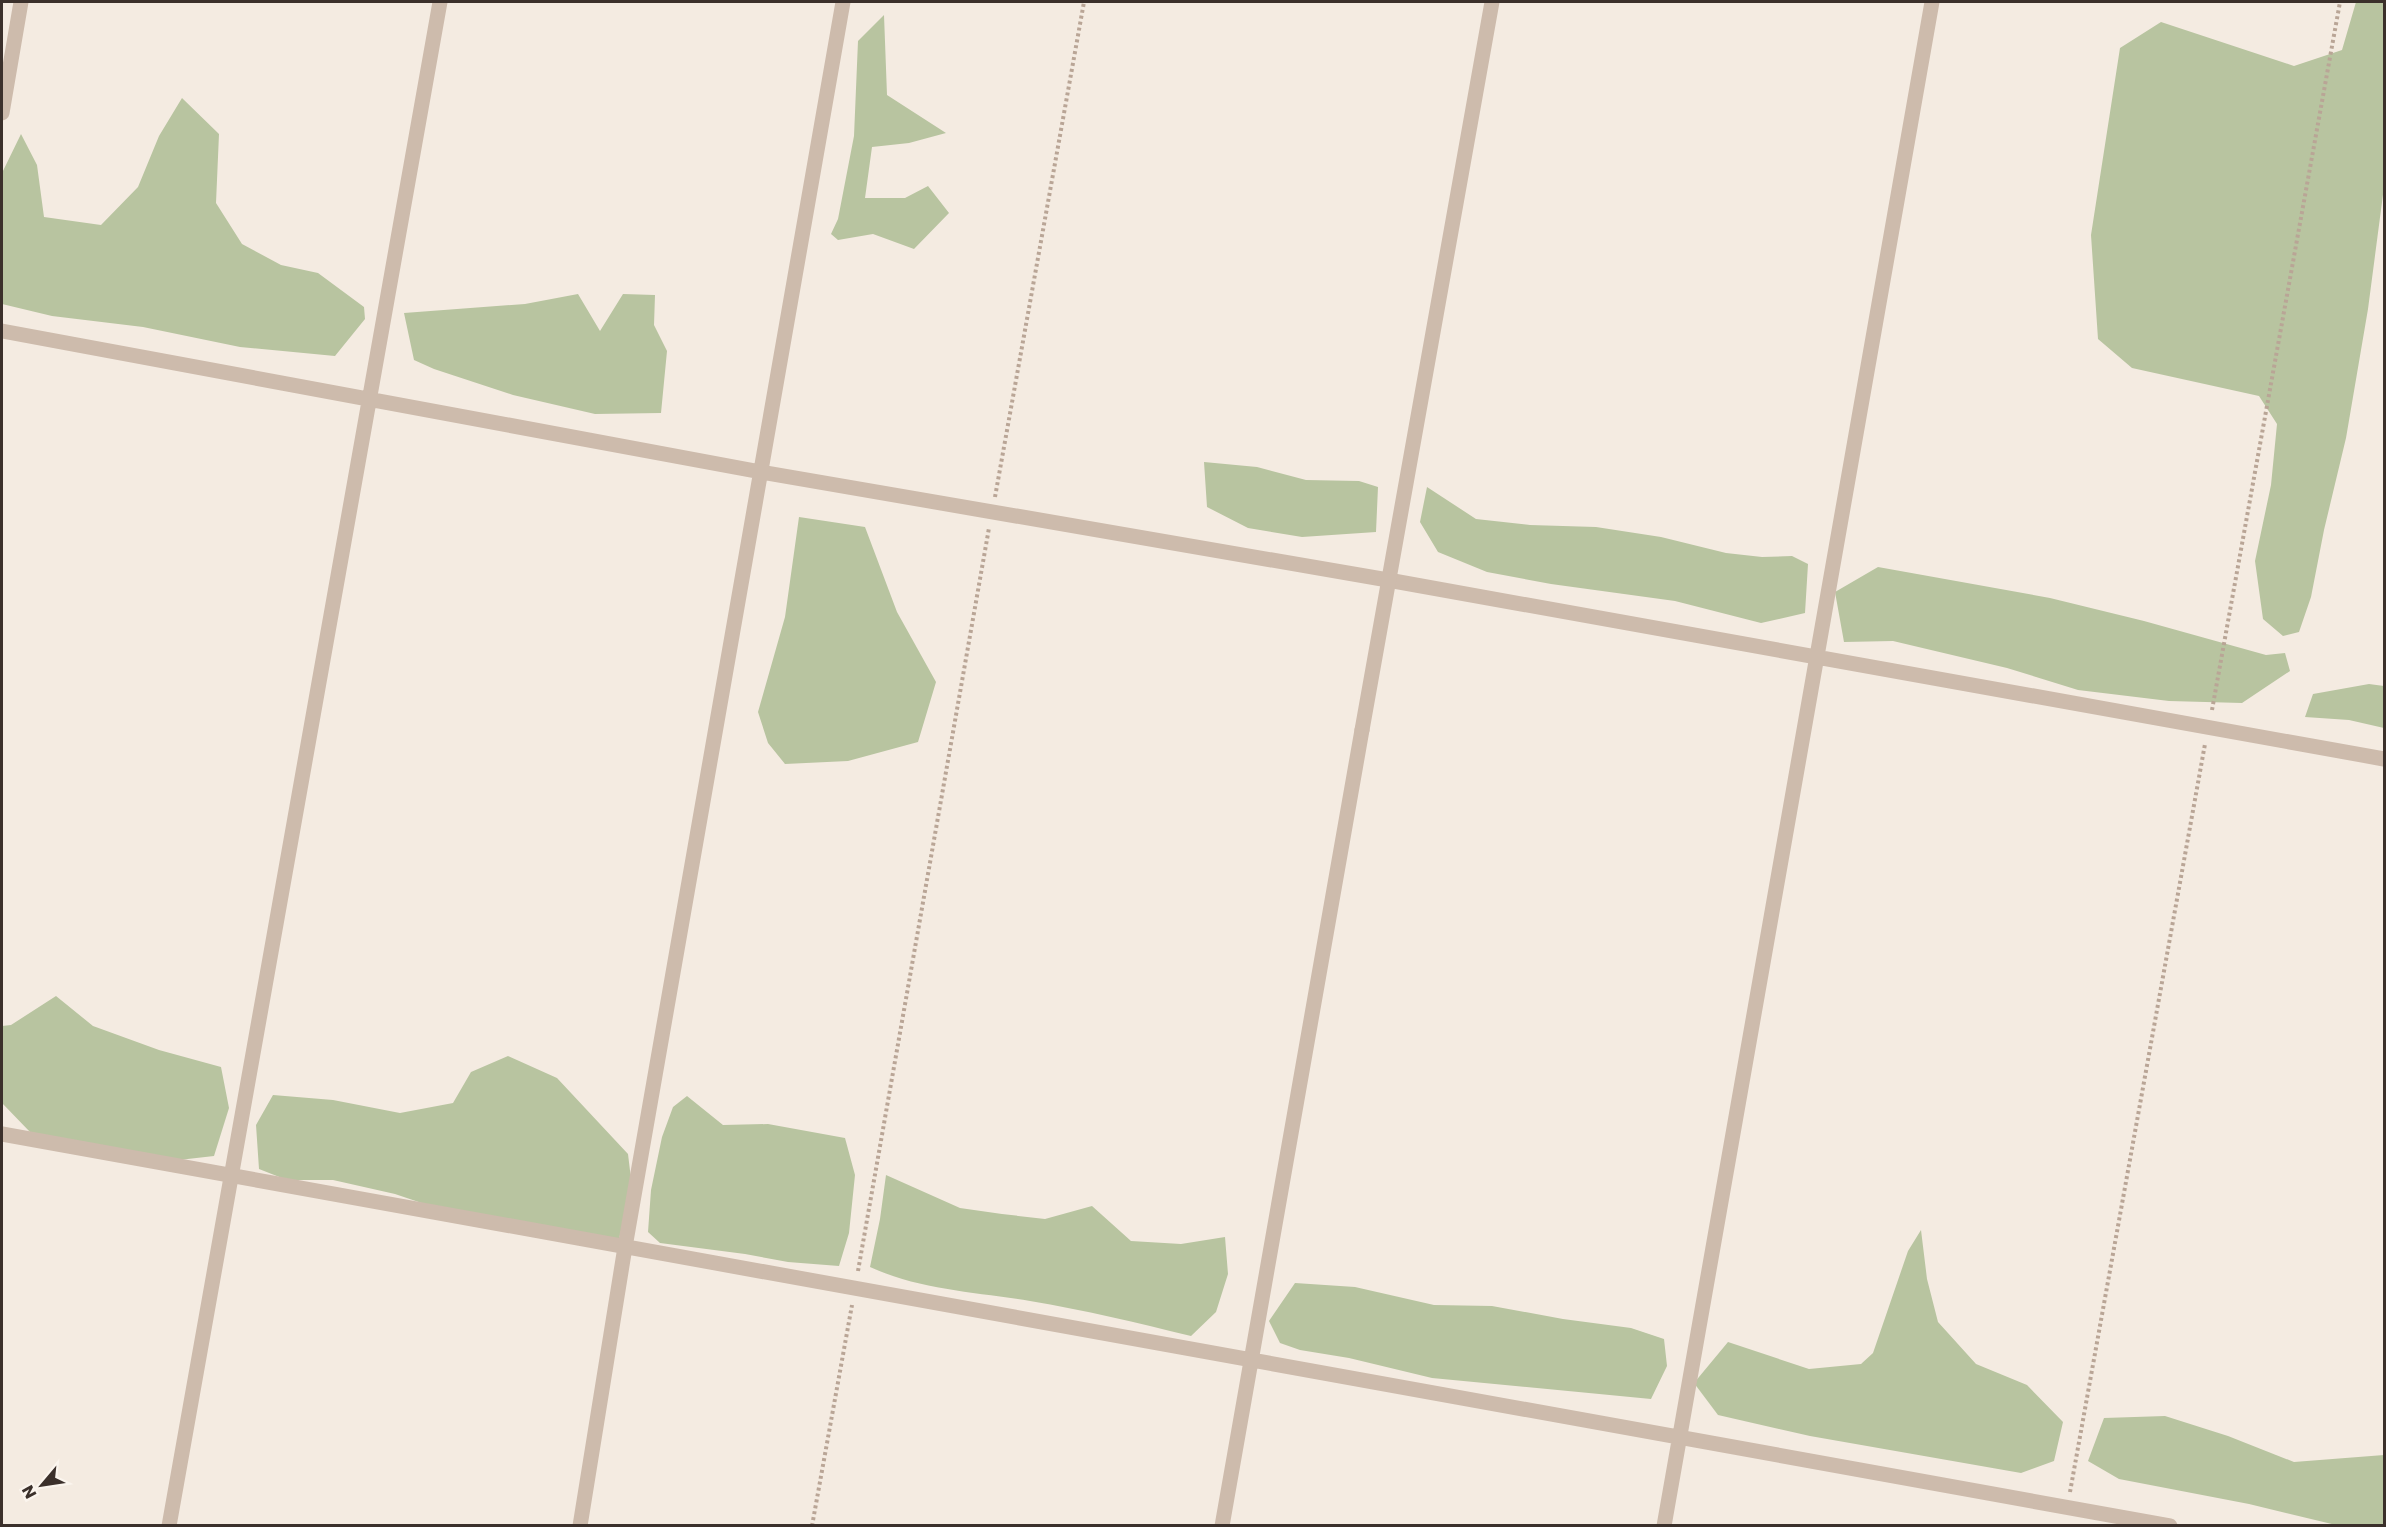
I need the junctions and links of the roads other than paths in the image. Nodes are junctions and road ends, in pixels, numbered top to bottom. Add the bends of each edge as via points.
1 (21, 2) edge
2 (440, 2) edge
3 (843, 2) edge
4 (1492, 2) edge
5 (1932, 2) edge
6 (2, 113) edge
7 (2, 331) edge
8 (369, 398) junction
9 (761, 472) junction
10 (1389, 580) junction
11 (1818, 657) junction
12 (2385, 759) edge
13 (2, 1134) edge
14 (231, 1176) junction
15 (625, 1247) junction
16 (1251, 1360) junction
17 (1680, 1437) junction
18 (169, 1526) edge
19 (580, 1526) edge
20 (1222, 1526) edge
21 (1664, 1526) edge
22 (2170, 1526) edge

1 - 6 street
2 - 8 street
3 - 9 street
4 - 10 street
5 - 11 street
7 - 8 street
8 - 9 street
8 - 14 street
9 - 10 street
9 - 15 street
10 - 11 street
10 - 16 street
11 - 12 street
11 - 17 street
13 - 14 street
14 - 15 street
14 - 18 street
15 - 16 street
15 - 19 street
16 - 17 street
16 - 20 street
17 - 21 street
17 - 22 street

